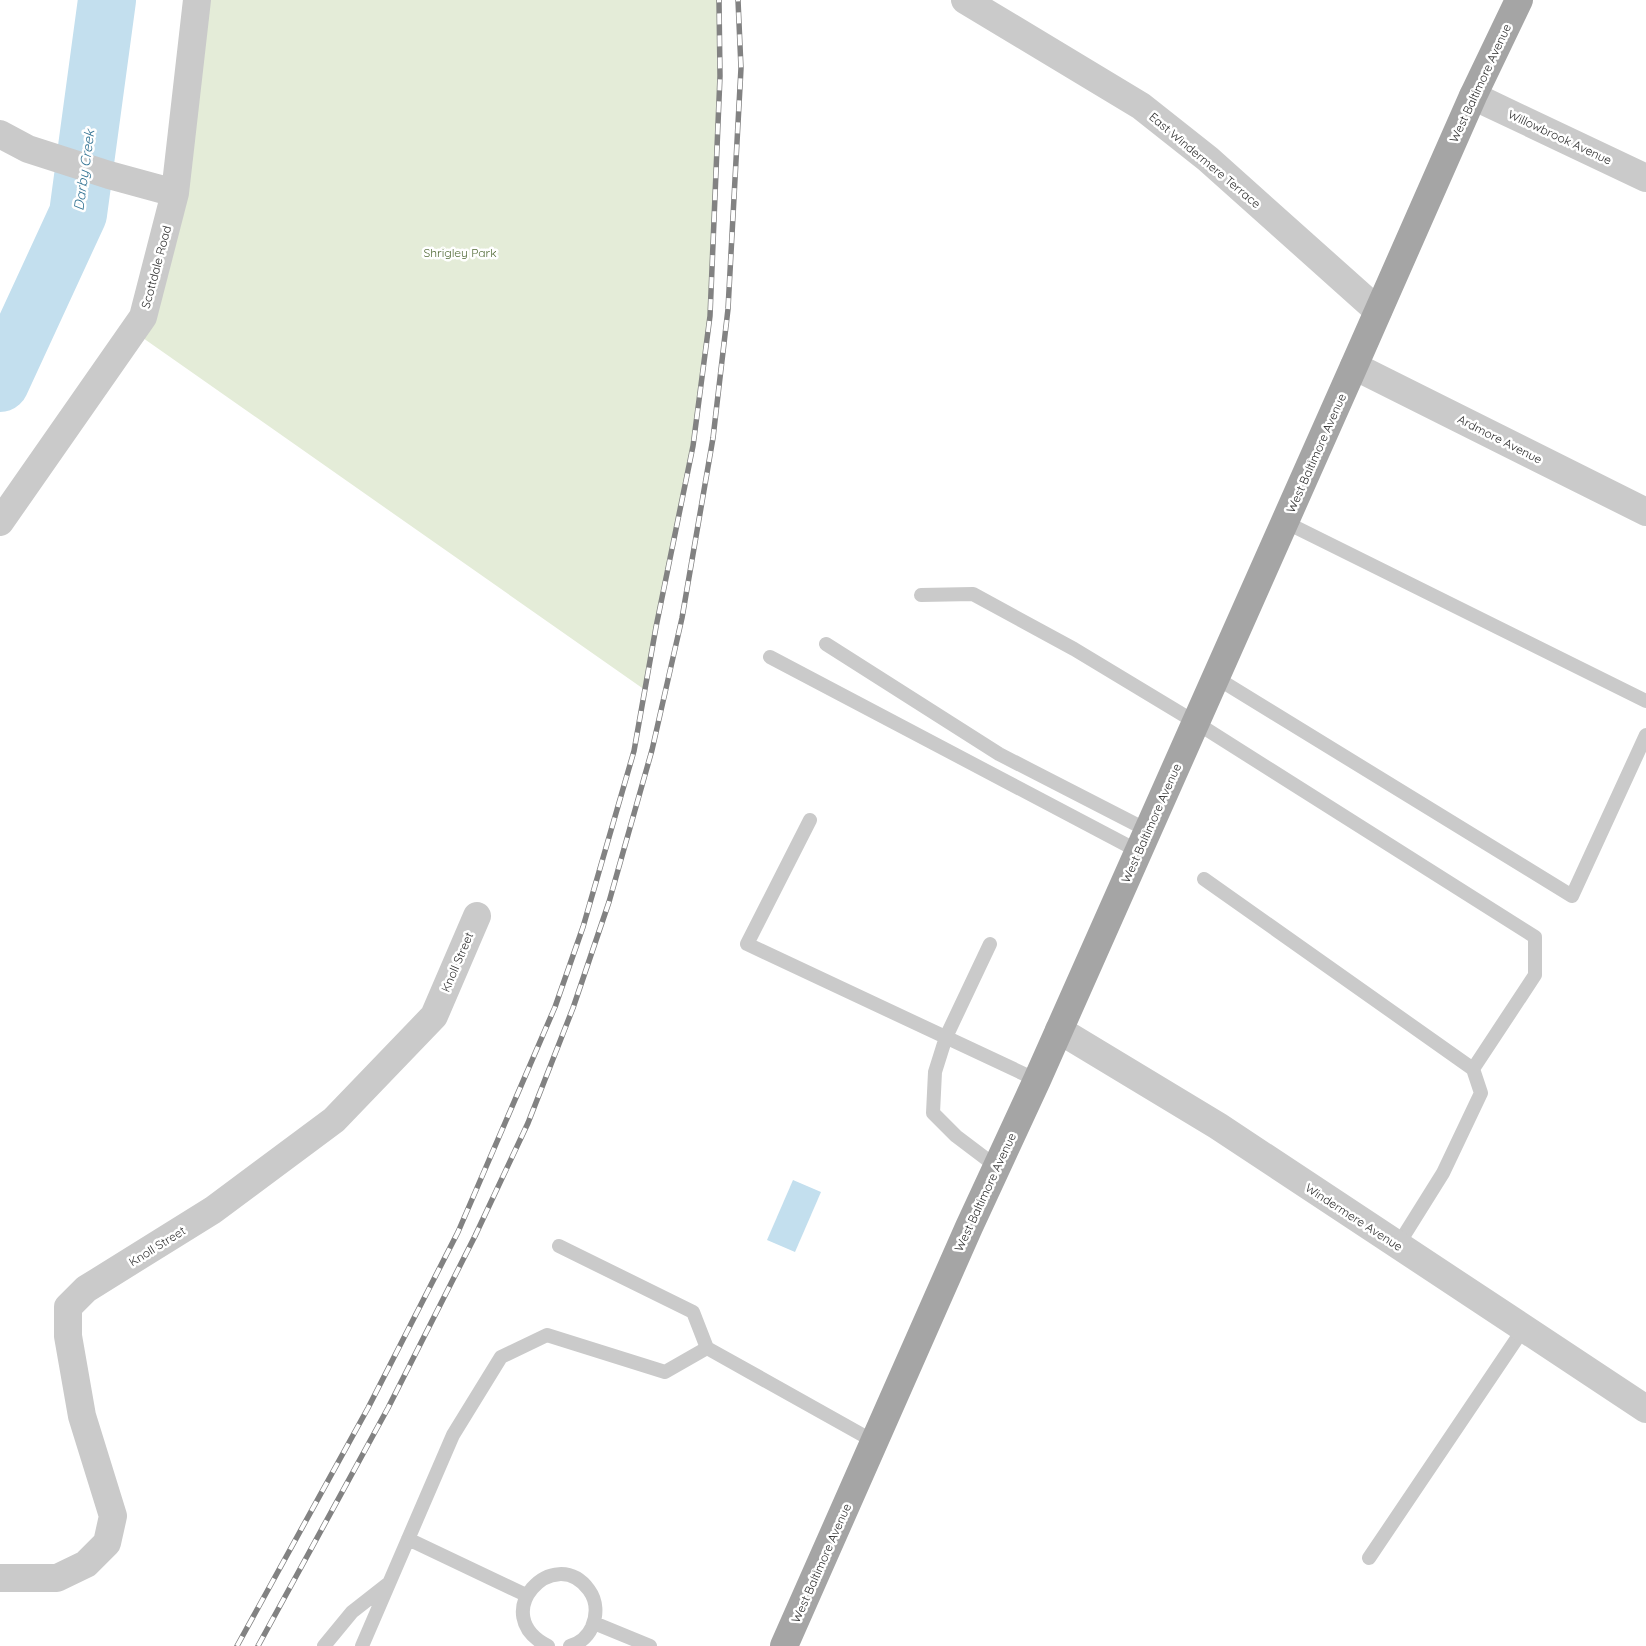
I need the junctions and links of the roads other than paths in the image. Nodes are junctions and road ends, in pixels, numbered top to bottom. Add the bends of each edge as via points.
1 (197, 0) edge
2 (965, 0) edge
3 (1519, 0) edge
4 (1473, 96) junction
5 (0, 134) edge
6 (1646, 178) edge
7 (163, 189) junction
8 (1378, 311) junction
9 (1354, 366) junction
10 (1646, 512) edge
11 (0, 522) edge
12 (1285, 522) junction
13 (921, 595) dead end
14 (826, 644) dead end
15 (770, 657) dead end
16 (1215, 677) junction
17 (1646, 701) edge
18 (1195, 722) junction
19 (1646, 735) edge
20 (810, 820) dead end
21 (1143, 841) junction
22 (1204, 879) dead end
23 (477, 916) dead end
24 (990, 944) dead end
25 (1059, 1030) junction
26 (946, 1038) junction
27 (1473, 1069) junction
28 (1037, 1080) junction
29 (997, 1168) junction
30 (1398, 1245) junction
31 (559, 1246) dead end
32 (1524, 1328) junction
33 (707, 1348) junction
34 (1646, 1409) edge
35 (875, 1442) junction
36 (408, 1539) junction
37 (1369, 1558) dead end
38 (0, 1578) edge
39 (390, 1582) junction
40 (526, 1595) junction
41 (594, 1623) junction
42 (324, 1646) edge
43 (362, 1646) edge
44 (548, 1646) edge
45 (570, 1646) edge
46 (650, 1646) edge
47 (784, 1646) edge

1 - 7 street, Scottdale Road
2 - 8 street, East Windermere Terrace via 1141,106 1208,159
3 - 4 main road, West Baltimore Avenue
4 - 6 street, Willowbrook Avenue
4 - 8 main road, West Baltimore Avenue
5 - 7 street via 28,149
7 - 11 street, Scottdale Road via 143,317
8 - 9 main road, West Baltimore Avenue
9 - 10 street, Ardmore Avenue
9 - 12 main road, West Baltimore Avenue
12 - 16 main road, West Baltimore Avenue
12 - 17 lane
13 - 18 lane via 973,594 1074,649
14 - 21 lane
15 - 21 lane
16 - 18 main road, West Baltimore Avenue
16 - 19 lane via 1572,896
18 - 21 main road, West Baltimore Avenue
18 - 27 lane via 1535,937 1536,975
20 - 26 lane via 747,944
21 - 25 main road, West Baltimore Avenue
22 - 27 lane
23 - 38 street, Knoll Street via 434,1016 334,1120 214,1210 86,1288 68,1307 68,1336 82,1416 113,1516 107,1542 86,1564 57,1578
24 - 26 lane
25 - 28 main road, West Baltimore Avenue
25 - 30 street, Windermere Avenue via 1218,1126
26 - 28 lane
26 - 29 lane via 936,1072 933,1113
27 - 30 lane via 1481,1093 1443,1173
28 - 29 main road, West Baltimore Avenue
29 - 35 main road, West Baltimore Avenue
30 - 32 street, Windermere Avenue
31 - 33 lane via 693,1312
32 - 34 street, Windermere Avenue
32 - 37 lane
33 - 35 lane
33 - 36 lane via 665,1372 547,1335 501,1357 453,1435
35 - 47 main road, West Baltimore Avenue
36 - 39 lane
36 - 40 lane
39 - 42 lane via 352,1612
39 - 43 lane
40 - 41 lane via 545,1577 557,1574 570,1576 582,1582 590,1592 596,1604
40 - 44 lane via 522,1607 528,1632
41 - 45 lane via 584,1639
41 - 46 lane

